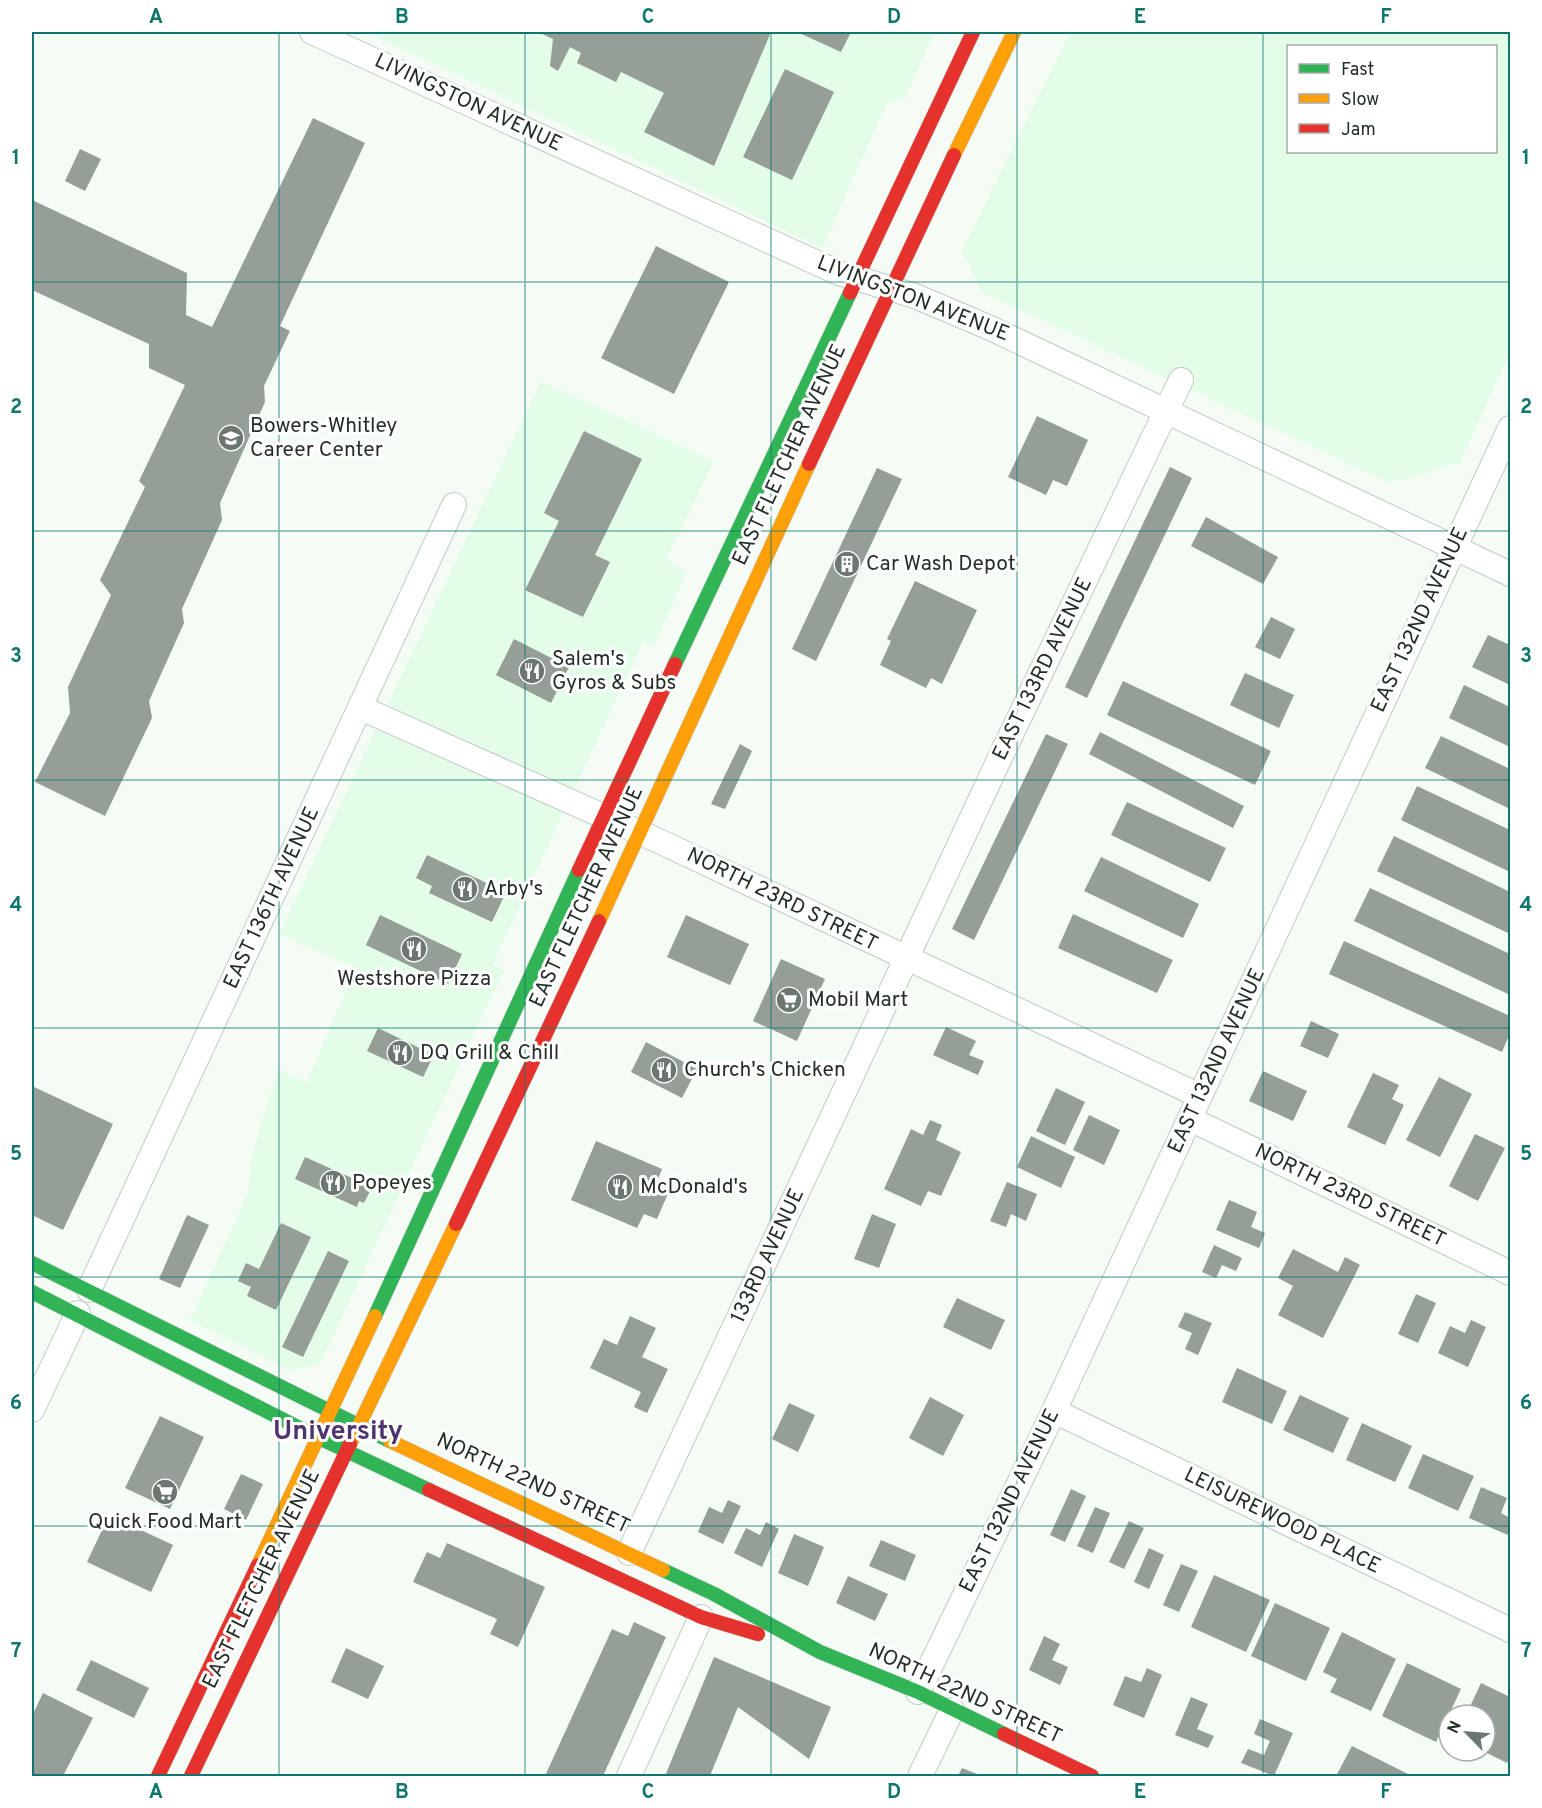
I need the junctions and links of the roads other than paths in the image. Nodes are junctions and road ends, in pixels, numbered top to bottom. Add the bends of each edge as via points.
1 (312, 32) edge
2 (973, 32) edge
3 (1014, 32) edge
4 (859, 278) junction
5 (889, 290) junction
6 (1181, 380) dead end
7 (1167, 410) junction
8 (1510, 428) edge
9 (454, 505) dead end
10 (1454, 547) junction
11 (1510, 574) edge
12 (362, 708) junction
13 (604, 816) junction
14 (639, 833) junction
15 (907, 960) junction
16 (1200, 1096) junction
17 (1190, 1119) junction
18 (32, 1263) edge
19 (1510, 1273) edge
20 (89, 1290) junction
21 (32, 1292) edge
22 (78, 1313) junction
23 (32, 1410) edge
24 (1054, 1411) junction
25 (329, 1412) junction
26 (358, 1426) junction
27 (317, 1437) junction
28 (346, 1450) junction
29 (629, 1553) junction
30 (701, 1617) junction
31 (1510, 1630) edge
32 (820, 1652) junction
33 (918, 1692) junction
34 (952, 1710) junction
35 (159, 1776) edge
36 (191, 1776) edge
37 (629, 1776) edge
38 (920, 1776) edge
39 (1092, 1776) edge

1 - 4 street, LIVINGSTON AVENUE via 838,273
2 - 4 main road, EAST FLETCHER AVENUE
3 - 5 main road, EAST FLETCHER AVENUE
4 - 5 street, LIVINGSTON AVENUE
4 - 13 main road, EAST FLETCHER AVENUE
5 - 7 street, LIVINGSTON AVENUE via 915,296 988,327
5 - 14 main road, EAST FLETCHER AVENUE
6 - 7 street, EAST 133RD AVENUE
7 - 10 street, LIVINGSTON AVENUE
7 - 15 street, EAST 133RD AVENUE
8 - 10 street, EAST 132ND AVENUE
9 - 12 street, EAST 136TH AVENUE
10 - 11 street, LIVINGSTON AVENUE
10 - 16 street, EAST 132ND AVENUE
12 - 13 street, NORTH 23RD STREET
12 - 20 street, EAST 136TH AVENUE
13 - 14 street, NORTH 23RD STREET
13 - 25 main road, EAST FLETCHER AVENUE
14 - 15 street, NORTH 23RD STREET
14 - 26 main road, EAST FLETCHER AVENUE
15 - 16 street, NORTH 23RD STREET
15 - 29 street, 133RD AVENUE
16 - 17 street, EAST 132ND AVENUE
17 - 19 street, NORTH 23RD STREET
17 - 24 street, EAST 132ND AVENUE
18 - 20 main road, NORTH 22ND STREET
20 - 25 main road, NORTH 22ND STREET
21 - 22 main road, NORTH 22ND STREET
22 - 23 street
22 - 27 main road, NORTH 22ND STREET
24 - 31 street, LEISUREWOOD PLACE
24 - 33 street, EAST 132ND AVENUE
25 - 26 main road, NORTH 22ND STREET
25 - 27 main road, EAST FLETCHER AVENUE
26 - 28 main road, EAST FLETCHER AVENUE
26 - 29 main road, NORTH 22ND STREET
27 - 28 main road, NORTH 22ND STREET
27 - 35 main road, EAST FLETCHER AVENUE
28 - 30 main road, NORTH 22ND STREET
28 - 36 main road, EAST FLETCHER AVENUE
29 - 32 main road, NORTH 22ND STREET
30 - 32 main road, NORTH 22ND STREET
30 - 37 street
32 - 33 main road, NORTH 22ND STREET
33 - 34 main road, NORTH 22ND STREET
34 - 38 street
34 - 39 main road, NORTH 22ND STREET

